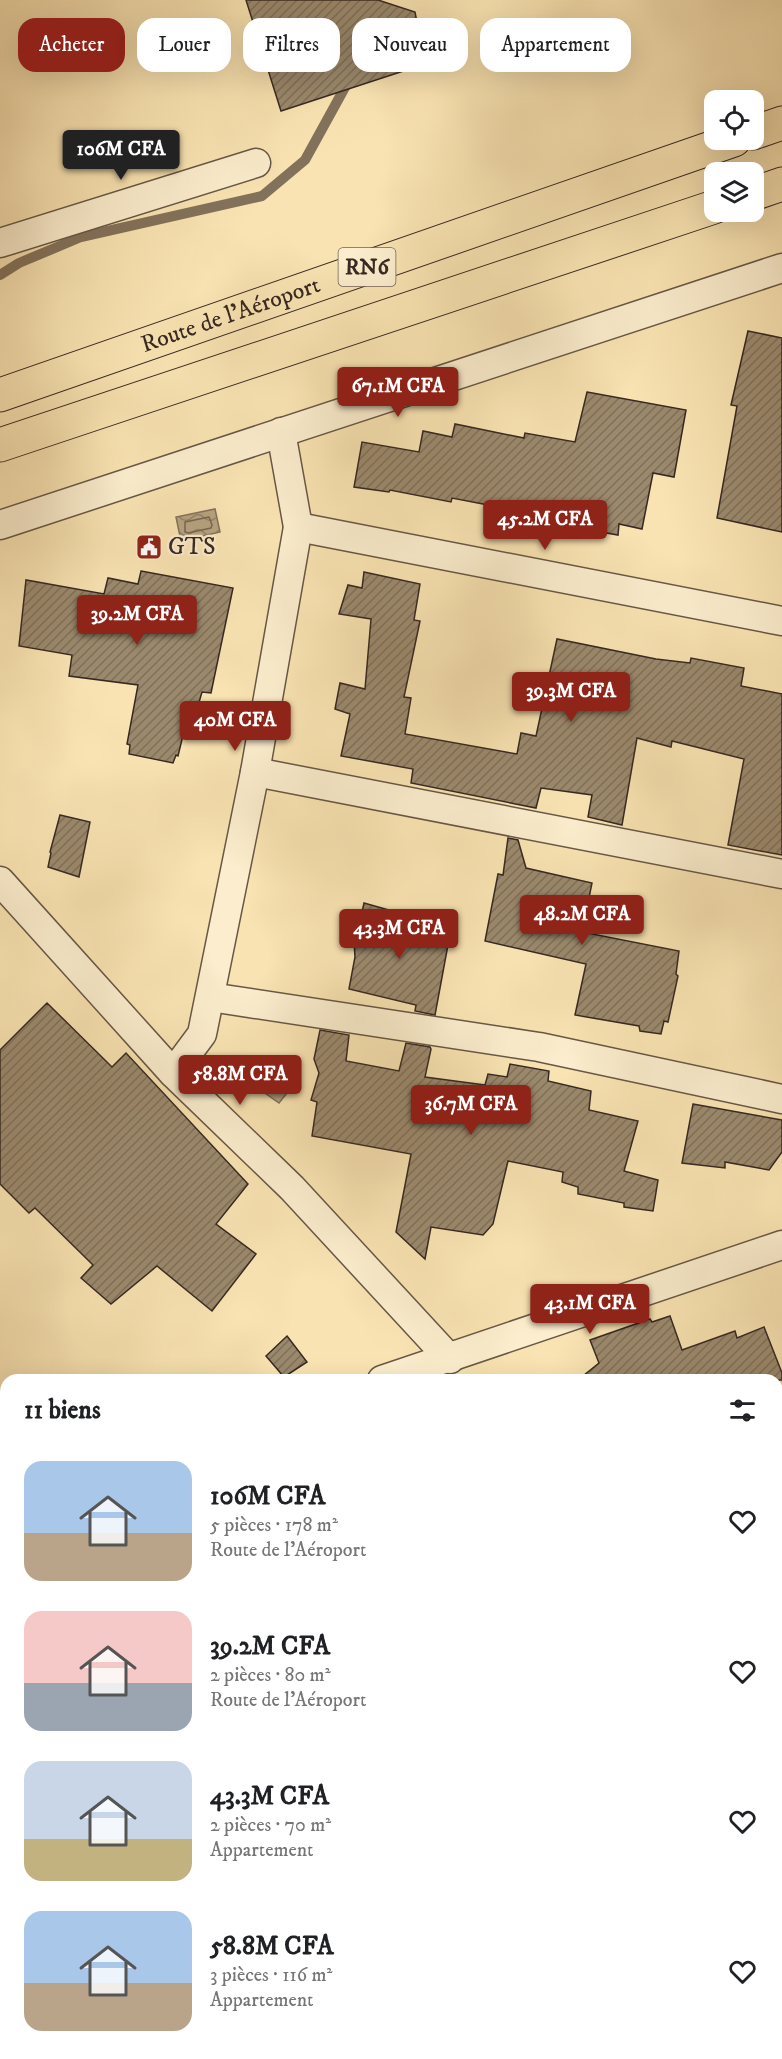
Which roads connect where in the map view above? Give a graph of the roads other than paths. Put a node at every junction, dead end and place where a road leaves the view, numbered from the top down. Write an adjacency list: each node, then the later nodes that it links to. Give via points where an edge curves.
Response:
1 (782, 123): 2 (highway)
2 (764, 129)
3 (705, 150): 10 (highway, Route de l'Aéroport / RN6)
4 (256, 164): 8 (street)
5 (782, 184): 6 (highway)
6 (764, 190)
7 (704, 210): 12 (highway, Route de l'Aéroport / RN6)
8 (0, 243)
9 (782, 268): 11 (street)
10 (0, 395)
11 (281, 432): 13 (street); 14 (street)
12 (0, 445)
13 (0, 525)
14 (298, 527): 15 (street); 16 (street)
15 (782, 621)
16 (255, 772): 17 (street); 19 (street)
17 (782, 874)
18 (0, 881): 20 (street)
19 (210, 997): 20 (street, via 202,1034); 21 (street, via 539,1047)
20 (173, 1073): 23 (street, via 292,1188)
21 (782, 1099)
22 (782, 1245): 23 (street)
23 (450, 1359): 24 (street)
24 (401, 1374)

